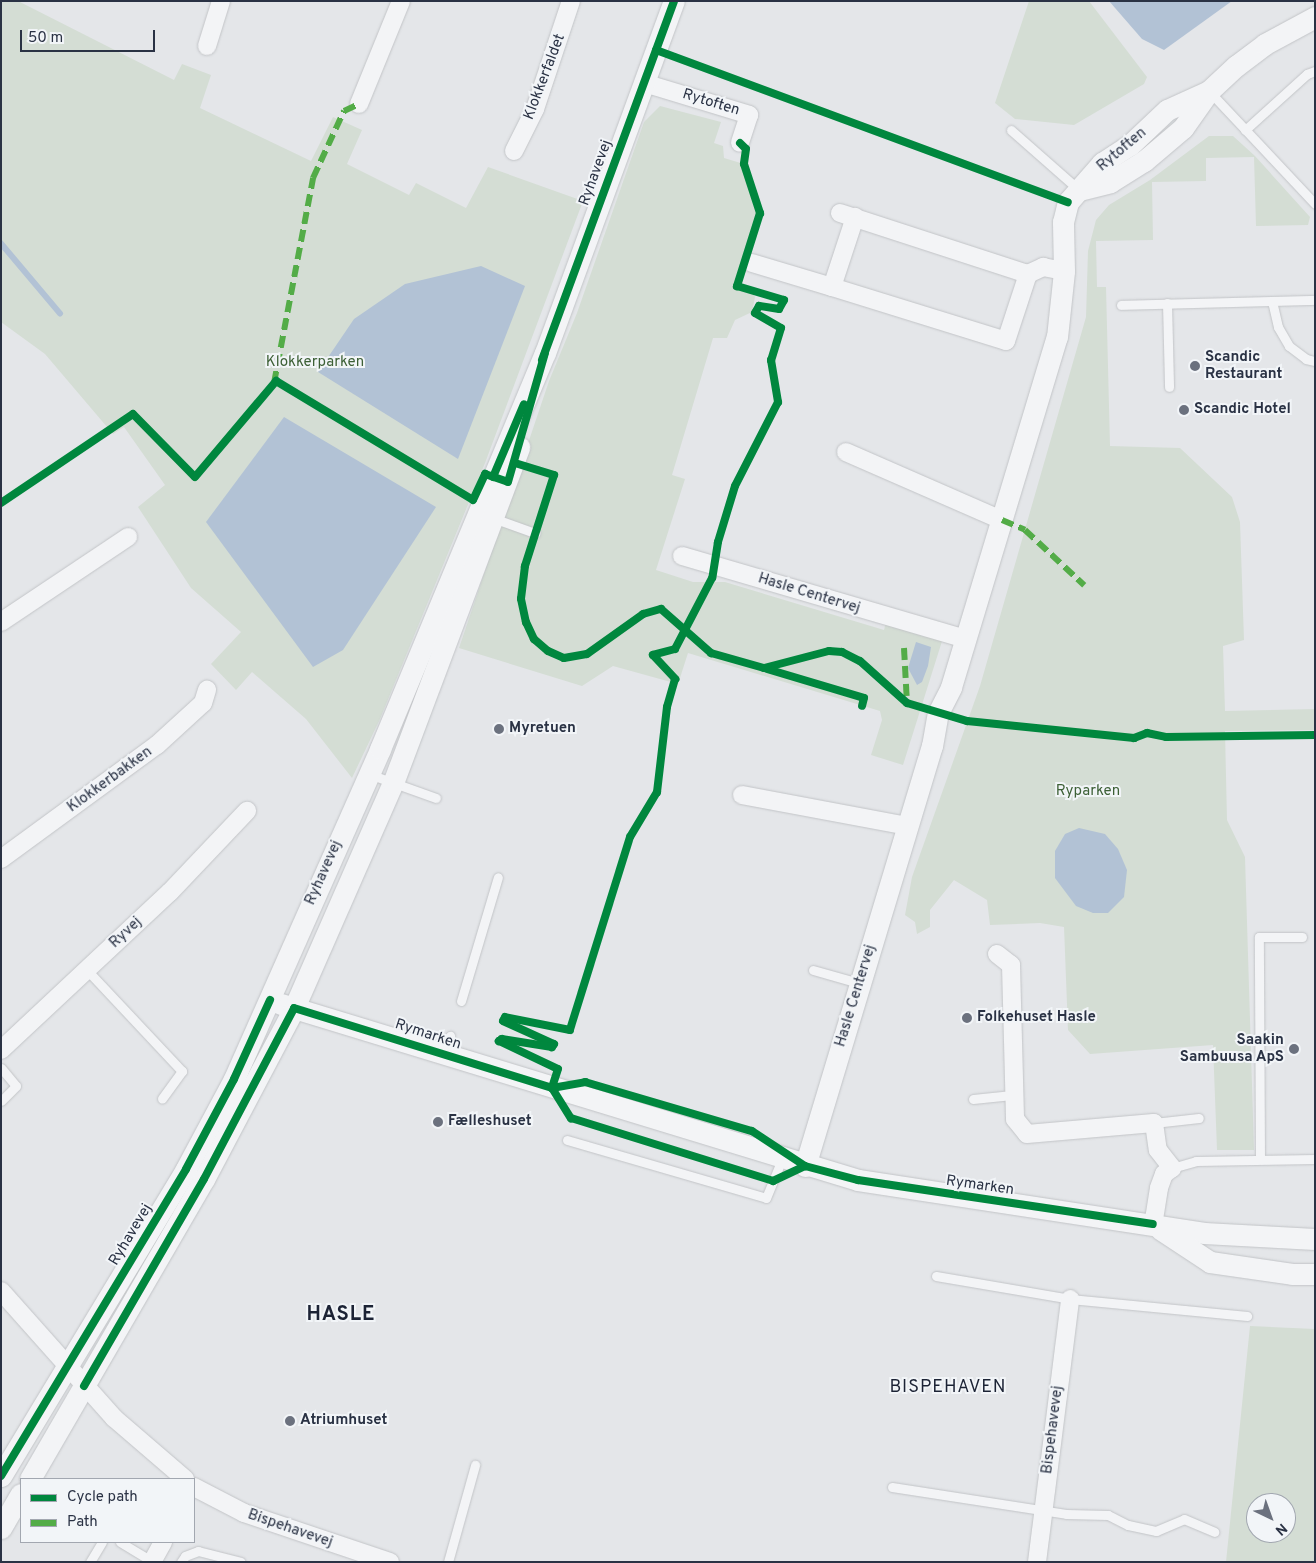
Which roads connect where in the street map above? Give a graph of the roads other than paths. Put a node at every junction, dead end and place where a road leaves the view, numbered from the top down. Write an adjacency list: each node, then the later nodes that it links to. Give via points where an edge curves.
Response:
1 (221, 1): 6 (street)
2 (401, 1): 10 (street)
3 (571, 1): 14 (street, Klokkerfaldet, via 535,109)
4 (674, 1): 8 (street, Ryhavevej)
5 (1315, 17): 9 (street, Rytoften, via 1265,44)
6 (207, 46)
7 (1311, 73): 12 (lane)
8 (644, 83): 13 (street, Rytoften, via 749,114); 25 (street, Ryhavevej)
9 (1209, 91): 12 (lane); 15 (street, Rytoften, via 1183,128 1144,161 1110,182)
10 (359, 104)
11 (1011, 130): 15 (lane)
12 (1245, 130): 16 (lane)
13 (740, 143)
14 (514, 151)
15 (1079, 190): 18 (street, Hasle Centervej, via 1068,202 1063,222)
16 (1315, 204)
17 (752, 263): 20 (street)
18 (1064, 270): 19 (street, via 1043,267); 30 (street, Hasle Centervej, via 1057,338)
19 (1028, 274): 20 (street, via 1006,341); 20 (street, via 847,215)
20 (832, 287)
21 (1315, 300): 22 (lane)
22 (1272, 301): 23 (lane); 26 (lane, via 1278,327 1288,346)
23 (1167, 304): 24 (lane); 27 (lane)
24 (1122, 305)
25 (545, 354): 29 (street, Ryhavevej, via 515,463); 37 (street, Ryhavevej)
26 (1315, 362)
27 (1169, 387)
28 (846, 452): 30 (street)
29 (494, 518): 31 (lane); 38 (street, Ryhavevej)
30 (1002, 520): 35 (street, Hasle Centervej)
31 (535, 532)
32 (128, 537): 34 (street)
33 (682, 556): 35 (street, Hasle Centervej)
34 (1, 622)
35 (966, 639): 42 (street, Hasle Centervej, via 951,687 938,713 932,746)
36 (207, 690): 43 (street, Klokkerbakken, via 203,704 157,745)
37 (369, 774): 38 (lane); 50 (street, Ryhavevej)
38 (393, 783): 40 (lane); 52 (street, Ryhavevej)
39 (742, 795): 42 (street)
40 (436, 798)
41 (247, 811): 47 (street, Ryvej, via 170,892)
42 (908, 826): 49 (street, Hasle Centervej)
43 (1, 859)
44 (498, 877): 51 (lane)
45 (1302, 937): 63 (lane, via 1259,937)
46 (996, 954): 55 (street, via 1011,965)
47 (87, 970): 53 (street, Ryvej); 56 (lane, via 182,1071)
48 (813, 970): 49 (lane)
49 (859, 983): 65 (street, Hasle Centervej)
50 (270, 1000): 52 (street, Rymarken); 74 (street, Ryhavevej, via 234,1079 186,1169)
51 (461, 1001)
52 (294, 1008): 62 (street, Rymarken, via 448,1046); 75 (street, Ryhavevej, via 204,1179)
53 (1, 1050)
54 (1, 1068): 58 (lane, via 16,1086)
55 (1012, 1095): 57 (lane); 60 (street, via 1015,1119 1027,1134)
56 (162, 1099)
57 (973, 1099)
58 (1, 1101)
59 (1199, 1118): 60 (lane)
60 (1154, 1123): 66 (street, via 1158,1150)
61 (567, 1140): 62 (lane, via 766,1198)
62 (782, 1158): 65 (street, Rymarken)
63 (1260, 1159): 64 (lane); 66 (lane, via 1196,1161)
64 (1315, 1159)
65 (805, 1166): 67 (street, Rymarken, via 912,1190)
66 (1172, 1168): 67 (street, via 1164,1174 1159,1188)
67 (1153, 1224): 68 (street, Rymarken, via 1204,1233); 69 (street, Rymarken, via 1210,1262 1292,1274)
68 (1315, 1239)
69 (1315, 1274)
70 (936, 1276): 72 (lane)
71 (1, 1291): 74 (street)
72 (1070, 1299): 73 (lane); 83 (street, Bispehavevej)
73 (1247, 1316)
74 (67, 1366): 75 (street); 77 (street, Ryhavevej)
75 (84, 1386): 78 (street, Ryhavevej); 79 (street, via 114,1418)
76 (475, 1465): 94 (lane)
77 (1, 1476)
78 (31, 1478)
79 (184, 1478)
80 (892, 1487): 83 (lane)
81 (195, 1488): 93 (street, Bispehavevej, via 244,1513)
82 (20, 1496): 84 (street)
83 (1043, 1510): 85 (lane, via 1108,1515 1128,1525 1156,1530 1184,1519); 95 (street, Bispehavevej)
84 (3, 1521)
85 (1214, 1532)
86 (101, 1543): 89 (lane)
87 (122, 1543): 90 (lane)
88 (162, 1543): 90 (street)
89 (90, 1562)
90 (152, 1562)
91 (181, 1562): 92 (lane, via 185,1556 198,1551)
92 (241, 1562)
93 (390, 1562)
94 (448, 1562)
95 (1037, 1562)

